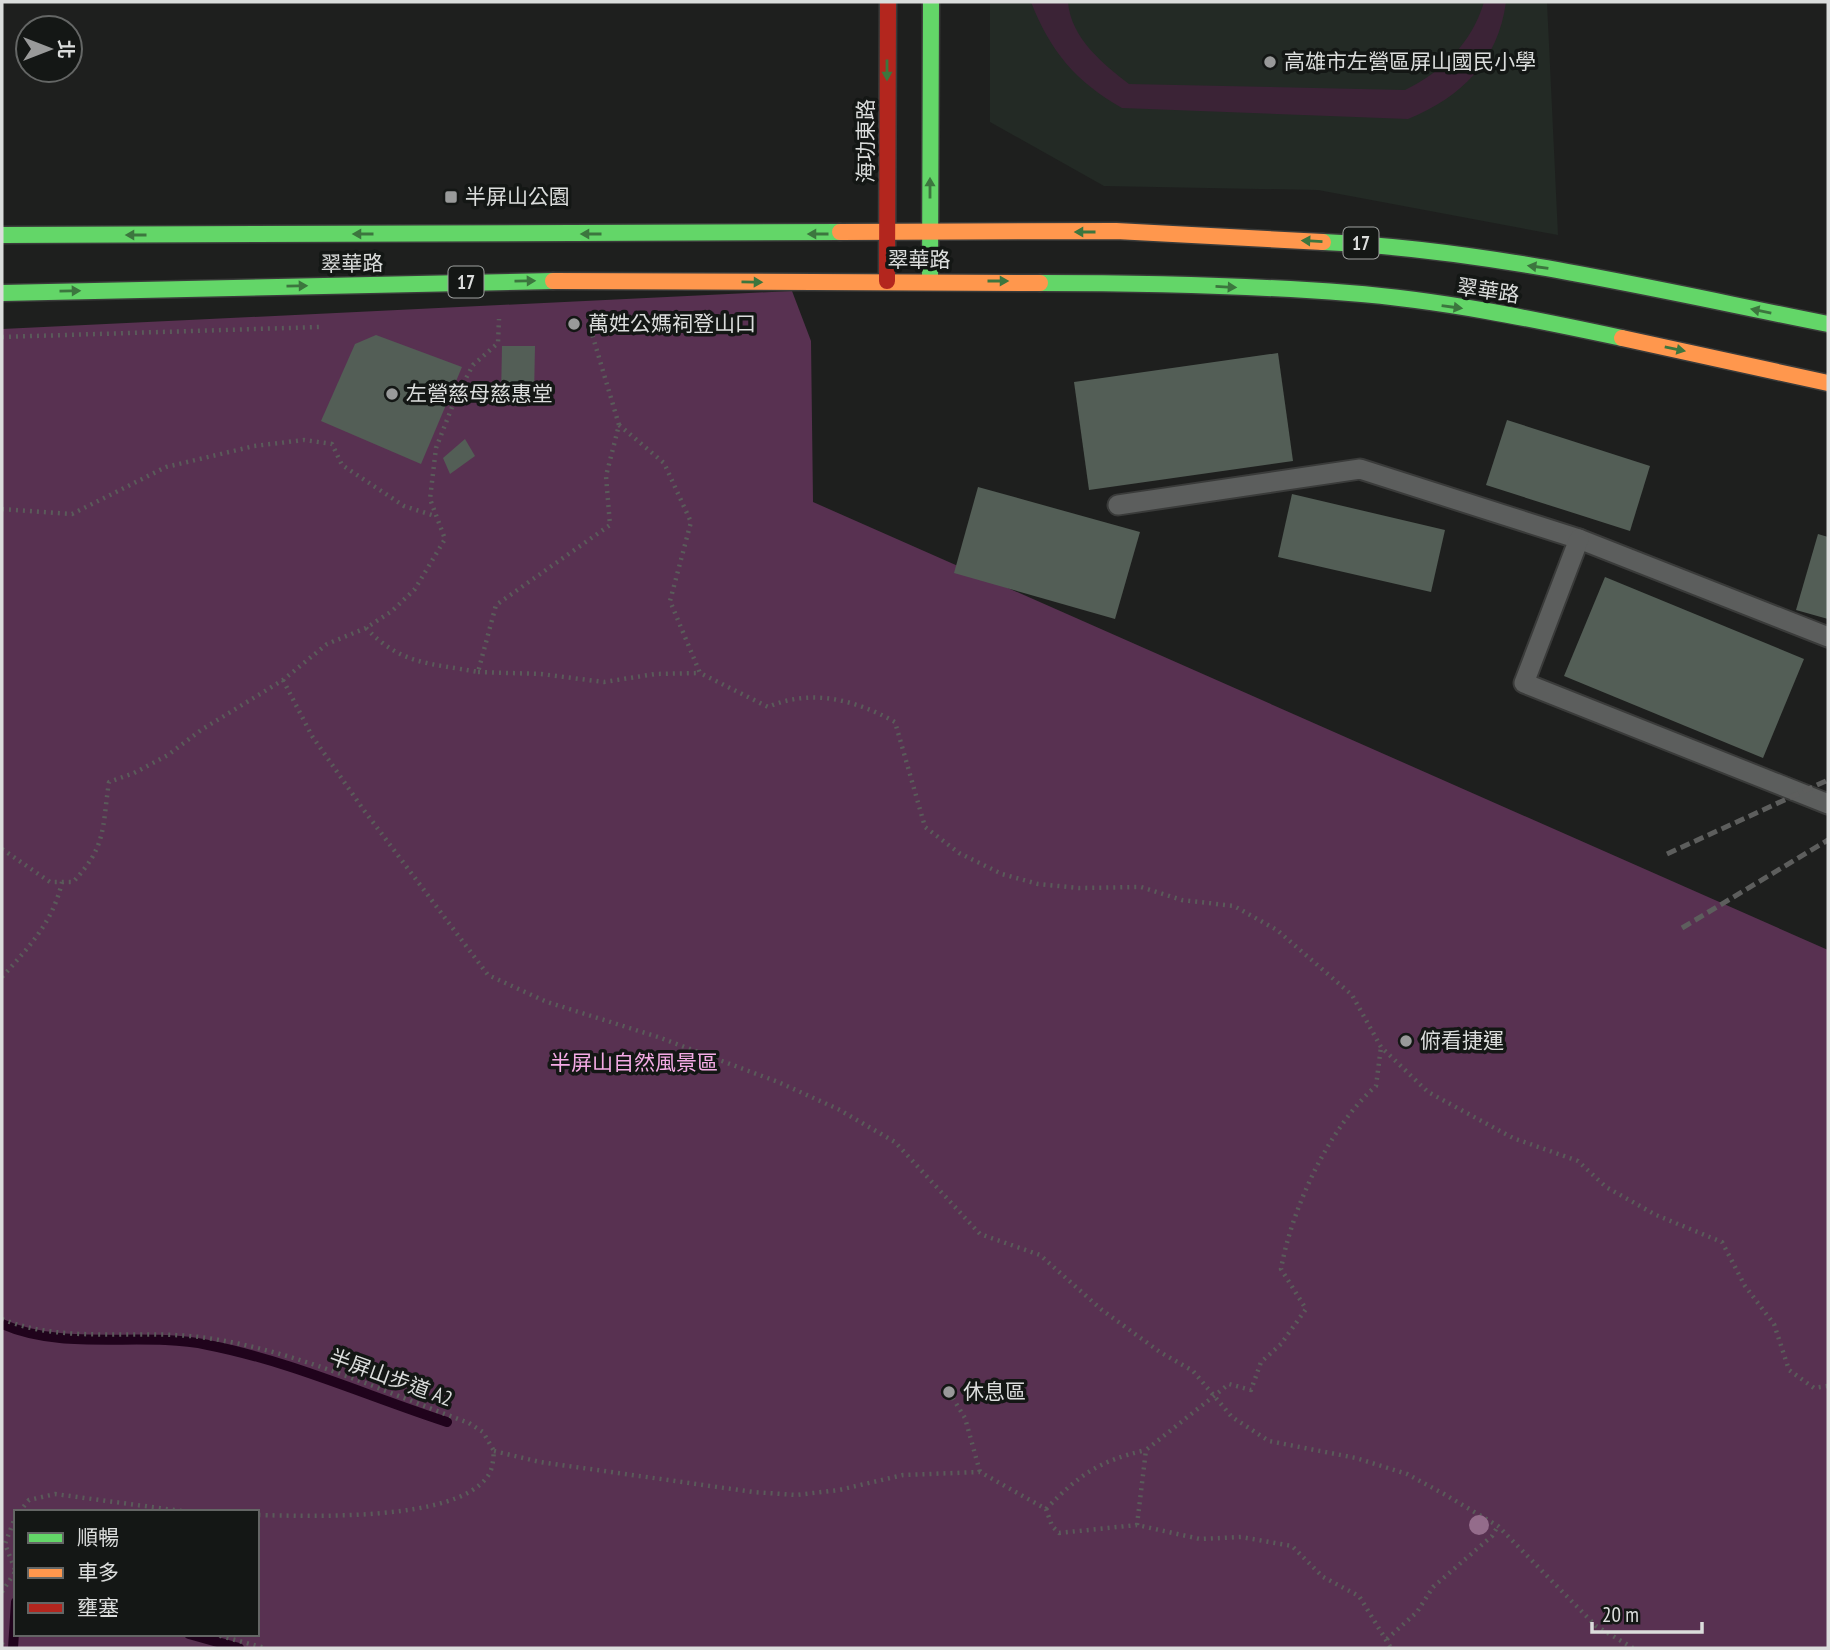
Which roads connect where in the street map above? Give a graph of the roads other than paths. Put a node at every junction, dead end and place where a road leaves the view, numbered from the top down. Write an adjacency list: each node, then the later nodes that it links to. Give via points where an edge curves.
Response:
1 (888, 2): 3 (main road, 海功東路, one-way to 3)
2 (931, 2): 4 (main road, one-way to 2)
3 (887, 233): 4 (main road, 翠華路 / 17); 5 (main road, 翠華路 / 17, one-way to 5); 6 (main road, 海功東路)
4 (930, 233): 7 (main road); 9 (main road, 翠華路 / 17, one-way to 4, via 1547,268 1370,244 1116,231)
5 (2, 235)
6 (887, 281): 7 (main road, 翠華路 / 17); 8 (main road, 翠華路 / 17, one-way to 6, via 500,281)
7 (930, 281): 10 (main road, 翠華路 / 17, one-way to 10, via 1133,283 1351,293 1525,317)
8 (2, 293)
9 (1828, 324)
10 (1828, 383)
11 (1118, 505): 12 (lane, via 1360,468)
12 (1579, 539): 13 (lane); 14 (lane, via 1524,683)
13 (1828, 636)
14 (1828, 804)

